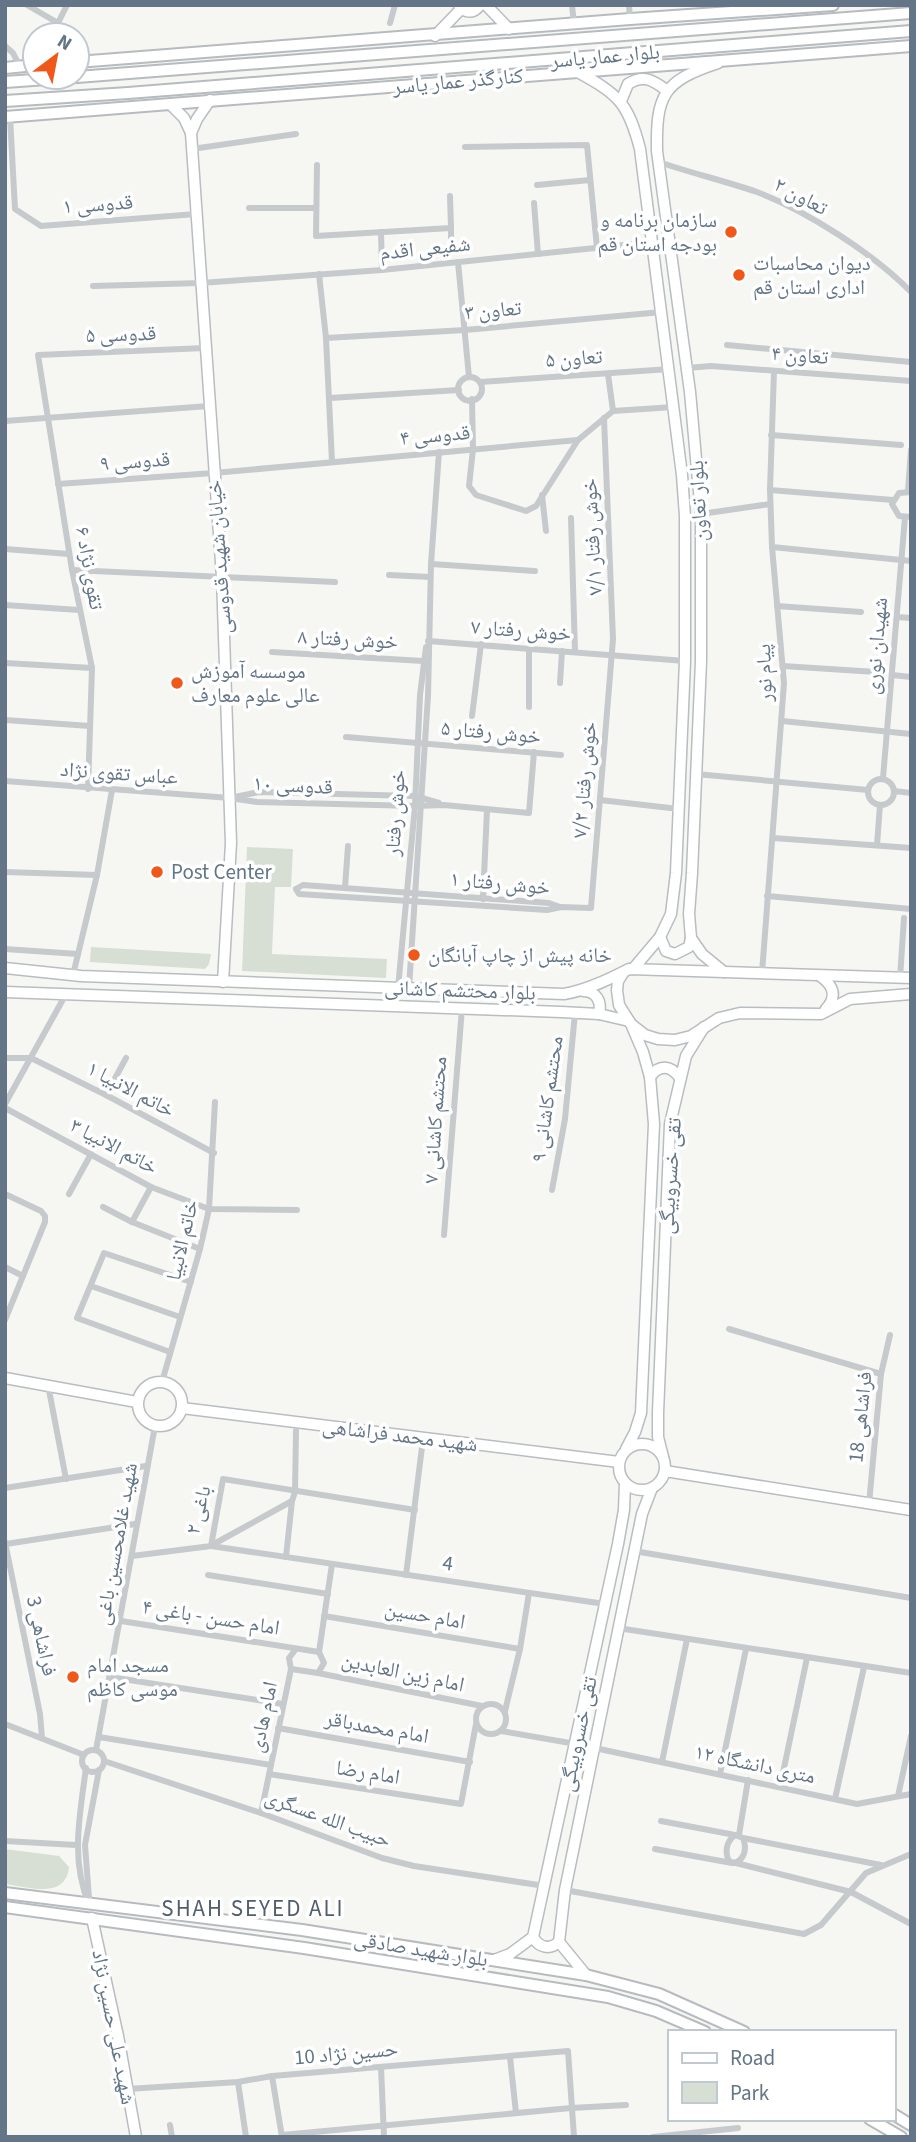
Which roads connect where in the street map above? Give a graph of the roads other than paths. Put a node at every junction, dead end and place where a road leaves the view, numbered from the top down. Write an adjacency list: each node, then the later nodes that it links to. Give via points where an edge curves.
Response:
1 (27, 5): 11 (street)
2 (67, 5): 16 (street)
3 (395, 5): 17 (street)
4 (480, 5): 9 (main road, via 467,12)
5 (486, 5): 19 (main road)
6 (572, 5): 18 (street)
7 (629, 5): 14 (street)
8 (833, 5): 10 (main road)
9 (460, 7): 21 (main road)
10 (792, 7): 12 (main road)
11 (42, 9): 15 (street)
12 (721, 9): 14 (main road)
13 (911, 13): 29 (main road, بلوار عمار یاسر)
14 (630, 19): 18 (main road)
15 (56, 21)
16 (59, 21)
17 (390, 23)
18 (574, 24): 19 (main road)
19 (509, 29): 21 (main road)
20 (911, 32): 34 (main road, بلوار عمار یاسر)
21 (435, 36): 24 (main road)
22 (5, 46): 27 (street)
23 (911, 46): 25 (main road, کنارگذر عمار یاسر)
24 (153, 57): 26 (main road); 29 (main road)
25 (729, 60): 30 (main road, کنارگذر عمار یاسر); 32 (main road)
26 (91, 61)
27 (20, 67): 28 (main road)
28 (5, 68)
29 (154, 71): 31 (main road, بلوار عمار یاسر)
30 (576, 71): 33 (main road, کنارگذر عمار یاسر); 35 (main road, بلوار تعاون)
31 (91, 76)
32 (666, 90): 35 (main road, via 651,79 639,79 628,84); 43 (main road, بلوار تعاون, via 658,109)
33 (211, 100): 36 (main road, کنارگذر عمار یاسر); 39 (main road)
34 (6, 101): 37 (main road)
35 (621, 101): 55 (main road, بلوار تعاون, via 634,123 640,149)
36 (170, 104): 37 (main road, کنارگذر عمار یاسر); 39 (main road)
37 (68, 112): 38 (main road, کنارگذر عمار یاسر)
38 (8, 117): 51 (street, قدوسی ۱, via 15,209 41,226)
39 (191, 133): 42 (main road, خیابان شهید قدوسی)
40 (296, 134): 42 (street)
41 (465, 147): 45 (street, via 587,145)
42 (192, 149): 51 (main road, خیابان شهید قدوسی)
43 (659, 162): 63 (street, تعاون ۲, via 758,193 796,211 893,273); 71 (main road, بلوار تعاون)
44 (317, 165): 50 (street)
45 (590, 180): 46 (street); 56 (street)
46 (537, 186)
47 (450, 196): 52 (street)
48 (534, 203): 57 (street)
49 (249, 208): 50 (street)
50 (316, 208): 53 (street, via 316,236)
51 (196, 214): 61 (main road, خیابان شهید قدوسی)
52 (451, 228): 53 (street); 54 (street)
53 (381, 232): 59 (street)
54 (451, 241)
55 (653, 242): 56 (street, شفیعی اقدم); 64 (main road, بلوار تعاون)
56 (597, 248): 57 (street, شفیعی اقدم)
57 (538, 254): 58 (street, شفیعی اقدم)
58 (458, 262): 59 (street, شفیعی اقدم); 65 (street)
59 (382, 270): 60 (street, شفیعی اقدم)
60 (319, 274): 61 (street, شفیعی اقدم); 66 (street)
61 (201, 283): 62 (street, شفیعی اقدم); 68 (main road, خیابان شهید قدوسی)
62 (93, 286)
63 (911, 292)
64 (662, 312): 65 (street, تعاون ۳); 72 (main road, بلوار تعاون)
65 (465, 330): 66 (street, تعاون ۳); 75 (street)
66 (326, 338): 79 (street)
67 (727, 345): 70 (street)
68 (205, 348): 69 (street, قدوسی ۵); 81 (main road, خیابان شهید قدوسی)
69 (38, 355): 84 (street, تقوی نژاد ۶)
70 (911, 362)
71 (687, 368): 72 (main road); 73 (street, تعاون ۴); 101 (main road, بلوار تعاون)
72 (670, 369): 74 (street, تعاون ۵); 82 (main road, بلوار تعاون)
73 (774, 371): 76 (street, تعاون ۴); 87 (street, پیام نور)
74 (608, 374): 77 (street, تعاون ۵); 83 (street)
75 (469, 377): 77 (street); 78 (street, via 462,380)
76 (911, 381)
77 (480, 382): 80 (street, via 481,393)
78 (459, 390): 79 (street); 80 (street, via 461,397)
79 (330, 398): 93 (street)
80 (472, 400): 90 (street)
81 (209, 407): 84 (street); 94 (main road, خیابان شهید قدوسی)
82 (674, 407): 83 (street); 131 (main road, بلوار تعاون, via 685,516)
83 (613, 411): 85 (street)
84 (48, 417): 86 (street); 95 (street, تقوی نژاد ۶)
85 (604, 418): 88 (street); 129 (street, خوش رفتار ۷/۱)
86 (5, 421)
87 (771, 435): 89 (street); 96 (street, پیام نور)
88 (578, 440): 90 (street, قدوسی ۴); 98 (street)
89 (901, 445)
90 (473, 449): 92 (street, قدوسی ۴); 98 (street, via 469,486 476,495 526,511 536,506)
91 (911, 450): 97 (street)
92 (439, 452): 93 (street, قدوسی ۴); 110 (street, خوش رفتار)
93 (332, 462): 94 (street, قدوسی ۴)
94 (214, 473): 95 (street, قدوسی ۹); 114 (main road, خیابان شهید قدوسی)
95 (58, 484): 107 (street, تقوی نژاد ۶)
96 (770, 490): 99 (street); 100 (street, پیام نور)
97 (909, 491): 99 (street)
98 (542, 495): 104 (street)
99 (893, 500): 102 (street, via 895,512)
100 (770, 504): 101 (street); 105 (street, پیام نور)
101 (701, 514): 150 (main road, بلوار تعاون)
102 (908, 517): 108 (street, شهیدان نوری)
103 (571, 518): 128 (street)
104 (546, 531)
105 (772, 547): 108 (street); 118 (street, پیام نور)
106 (5, 549): 107 (street)
107 (69, 554): 111 (street, تقوی نژاد ۶)
108 (902, 561): 109 (street); 121 (street, شهیدان نوری)
109 (911, 561)
110 (431, 564): 112 (street); 115 (street, خوش رفتار)
111 (72, 570): 114 (street); 119 (street, تقوی نژاد ۶)
112 (535, 571)
113 (389, 575): 115 (street)
114 (222, 577): 116 (street); 160 (main road, خیابان شهید قدوسی)
115 (430, 577): 123 (street, خوش رفتار)
116 (335, 582)
117 (5, 605): 119 (street)
118 (777, 606): 120 (street); 133 (street, پیام نور)
119 (79, 610): 134 (street, تقوی نژاد ۶)
120 (861, 612)
121 (897, 617): 122 (street); 136 (street, شهیدان نوری)
122 (911, 618)
123 (428, 641): 124 (street, خوش رفتار ۷); 130 (street, خوش رفتار); 147 (street, خوش رفتار)
124 (481, 644): 125 (street, خوش رفتار ۷); 140 (street)
125 (530, 648): 126 (street, خوش رفتار ۷); 139 (street)
126 (562, 651): 128 (street, خوش رفتار ۷); 138 (street)
127 (272, 652): 130 (street, خوش رفتار ۸)
128 (575, 652): 129 (street, خوش رفتار ۷)
129 (612, 655): 131 (street, خوش رفتار ۷); 161 (street, خوش رفتار ۷/۲)
130 (423, 661): 147 (street, خوش رفتار)
131 (685, 661): 165 (main road, بلوار تعاون)
132 (5, 663): 134 (street)
133 (783, 666): 135 (street); 142 (street, پیام نور)
134 (92, 668): 143 (street, تقوی نژاد ۶)
135 (876, 672)
136 (891, 675): 137 (street); 144 (street, شهیدان نوری)
137 (911, 677)
138 (560, 683)
139 (529, 707)
140 (472, 716)
141 (5, 720): 143 (street)
142 (782, 721): 144 (street); 153 (street, پیام نور)
143 (90, 726): 154 (street, تقوی نژاد ۶)
144 (887, 732): 145 (street); 151 (street, شهیدان نوری)
145 (911, 734)
146 (346, 737): 147 (street, خوش رفتار ۵)
147 (421, 743): 148 (street, خوش رفتار ۵); 159 (street, خوش رفتار)
148 (534, 752): 149 (street, خوش رفتار ۵); 166 (street, via 529,813)
149 (561, 755)
150 (696, 774): 153 (street); 181 (main road, بلوار تعاون)
151 (883, 778): 156 (street, via 874,780); 157 (street)
152 (5, 781): 154 (street, عباس تقوی نژاد)
153 (778, 782): 156 (street); 167 (street, پیام نور)
154 (88, 789): 155 (street, عباس تقوی نژاد)
155 (112, 790): 160 (street, عباس تقوی نژاد); 172 (street)
156 (868, 790): 163 (street, via 870,800)
157 (894, 792): 158 (street); 163 (street, via 890,802)
158 (911, 793)
159 (418, 796): 160 (street, قدوسی ۱۰, via 259,792); 162 (street, قدوسی ۱۰); 164 (street, خوش رفتار)
160 (230, 798): 164 (street, قدوسی ۱۰); 191 (main road, خیابان شهید قدوسی)
161 (600, 800): 165 (street); 177 (street, خوش رفتار ۷/۲)
162 (444, 805): 164 (street, قدوسی ۱۰); 166 (street)
163 (880, 805): 168 (street)
164 (418, 806): 174 (street, خوش رفتار)
165 (679, 809): 180 (main road, بلوار تعاون, via 671,914)
166 (487, 810): 176 (street)
167 (773, 838): 168 (street); 175 (street, پیام نور)
168 (877, 845): 170 (street)
169 (348, 846): 173 (street)
170 (911, 848)
171 (5, 872): 172 (street)
172 (97, 875): 183 (street)
173 (345, 887): 174 (street); 174 (street, via 303,885 296,889 299,894)
174 (410, 897): 176 (street, خوش رفتار ۱); 192 (street, خوش رفتار)
175 (767, 897): 178 (street); 187 (street, پیام نور)
176 (483, 902): 177 (street, خوش رفتار ۱, via 547,910)
177 (591, 908)
178 (907, 909)
179 (904, 918): 190 (street)
180 (660, 937): 181 (main road, via 666,951 675,954 689,947); 185 (main road, بلوار تعاون)
181 (691, 938): 186 (main road)
182 (5, 949): 183 (street)
183 (78, 954): 188 (street)
184 (5, 968): 188 (main road, بلوار محتشم کاشانی)
185 (631, 969): 186 (main road, بلوار محتشم کاشانی); 193 (main road, بلوار محتشم کاشانی); 201 (main road, تقی خسروبیگی, via 621,975 617,990 619,1005)
186 (723, 972): 187 (main road, بلوار محتشم کاشانی)
187 (762, 973): 189 (main road, بلوار محتشم کاشانی)
188 (73, 975): 191 (main road, بلوار محتشم کاشانی)
189 (820, 976): 190 (main road, بلوار محتشم کاشانی); 200 (main road, via 834,991)
190 (907, 978)
191 (223, 982): 192 (main road, بلوار محتشم کاشانی)
192 (404, 988): 193 (main road, بلوار محتشم کاشانی)
193 (579, 991): 199 (main road, via 586,990 599,999)
194 (5, 992): 195 (main road, بلوار محتشم کاشانی)
195 (66, 994): 197 (main road, بلوار محتشم کاشانی); 204 (street)
196 (910, 994): 200 (main road, بلوار محتشم کاشانی, via 850,999)
197 (462, 1008): 198 (main road, بلوار محتشم کاشانی); 221 (street, محتشم کاشانی ۷)
198 (575, 1013): 199 (main road, بلوار محتشم کاشانی); 214 (street, محتشم کاشانی ۹, via 565,1119)
199 (599, 1014): 201 (main road, بلوار محتشم کاشانی)
200 (821, 1014): 202 (main road, بلوار محتشم کاشانی, via 740,1013 719,1017)
201 (630, 1023): 202 (main road, بلوار محتشم کاشانی, via 645,1035 676,1040); 206 (main road, تقی خسروبیگی)
202 (704, 1027): 207 (main road, تقی خسروبیگی, via 686,1056)
203 (5, 1058): 204 (street)
204 (31, 1058): 208 (street, خاتم الانبیا ۱); 210 (street)
205 (126, 1058): 208 (street)
206 (650, 1077): 207 (main road, via 665,1067); 241 (main road, تقی خسروبیگی, via 654,1124 642,1413)
207 (680, 1078): 242 (main road, تقی خسروبیگی, via 670,1124 658,1413)
208 (106, 1095): 211 (street, خاتم الانبیا ۱)
209 (215, 1102): 211 (street, خاتم الانبیا)
210 (5, 1106): 212 (street, خاتم الانبیا ۳)
211 (214, 1153): 218 (street, خاتم الانبیا)
212 (91, 1154): 213 (street, خاتم الانبیا ۳); 216 (street)
213 (151, 1187): 218 (street, خاتم الانبیا ۳); 220 (street)
214 (552, 1189)
215 (5, 1194): 224 (street, via 45,1216)
216 (69, 1194)
217 (103, 1207): 220 (street)
218 (209, 1209): 219 (street); 222 (street, خاتم الانبیا)
219 (297, 1210)
220 (132, 1222): 222 (street)
221 (444, 1235)
222 (200, 1249): 225 (street, خاتم الانبیا)
223 (5, 1267): 224 (street)
224 (23, 1276): 228 (street)
225 (191, 1282): 226 (street, via 104,1253); 227 (street, خاتم الانبیا)
226 (91, 1286): 227 (street); 231 (street, via 77,1318)
227 (180, 1317): 231 (street, خاتم الانبیا)
228 (5, 1320)
229 (729, 1329): 232 (street)
230 (890, 1335): 232 (street, فراشاهی 18)
231 (170, 1352): 234 (street, خاتم الانبیا)
232 (881, 1374): 252 (street, فراشاهی 18)
233 (5, 1378): 235 (main road)
234 (162, 1382): 236 (main road, via 145,1387); 237 (main road, via 177,1390)
235 (48, 1385): 236 (main road); 246 (street)
236 (137, 1402): 238 (main road, via 142,1417)
237 (182, 1408): 238 (main road, via 173,1423); 240 (main road, شهید محمد فراشاهی)
238 (155, 1426): 244 (street, شهید غلامحسین باغی)
239 (296, 1431): 250 (street)
240 (424, 1439): 243 (main road, شهید محمد فراشاهی); 253 (street)
241 (626, 1449): 242 (main road, via 646,1444); 243 (main road)
242 (663, 1457): 245 (main road)
243 (619, 1462): 247 (main road)
244 (146, 1466): 246 (street); 255 (street, شهید غلامحسین باغی)
245 (665, 1471): 249 (main road); 252 (main road)
246 (66, 1479): 248 (street)
247 (625, 1483): 249 (main road, via 638,1490); 267 (main road, تقی خسروبیگی)
248 (5, 1488)
249 (652, 1488): 258 (main road, تقی خسروبیگی)
250 (295, 1492): 251 (street); 253 (street); 256 (street, باغی ۲, via 223,1479)
251 (292, 1501): 256 (street); 260 (street)
252 (869, 1504): 254 (main road)
253 (415, 1510): 263 (street)
254 (911, 1510)
255 (135, 1524): 257 (street); 259 (street, شهید غلامحسین باغی)
256 (211, 1546): 259 (street, باغی ۲); 260 (street, 4)
257 (6, 1547): 291 (street, فراشاهی 3)
258 (634, 1551): 266 (street); 270 (main road, تقی خسروبیگی)
259 (132, 1556): 269 (street, شهید غلامحسین باغی)
260 (286, 1557): 261 (street, 4)
261 (332, 1564): 263 (street, 4); 265 (street)
262 (208, 1575): 265 (street)
263 (406, 1575): 264 (street, 4)
264 (529, 1593): 267 (street, 4); 274 (street)
265 (328, 1594): 268 (street)
266 (911, 1598)
267 (605, 1604): 292 (main road, تقی خسروبیگی)
268 (324, 1616): 274 (street, امام حسین); 275 (street)
269 (121, 1621): 273 (street, امام حسن - باغی ۴); 281 (street, شهید غلامحسین باغی)
270 (618, 1628): 271 (street); 293 (main road, تقی خسروبیگی)
271 (687, 1639): 272 (street); 299 (street)
272 (746, 1648): 276 (street); 304 (street)
273 (296, 1649): 275 (street, امام حسن - باغی ۴); 278 (street, امام هادی, via 289,1658)
274 (520, 1649): 284 (street)
275 (319, 1652): 279 (street, via 324,1663)
276 (807, 1658): 277 (street); 306 (street)
277 (864, 1667): 280 (street); 309 (street)
278 (291, 1669): 279 (street, امام زین العابدین); 282 (street, امام هادی)
279 (318, 1673): 283 (street, امام زین العابدین)
280 (911, 1674)
281 (110, 1677): 282 (street); 290 (street, شهید غلامحسین باغی)
282 (283, 1704): 287 (street, امام هادی)
283 (482, 1706): 284 (street, via 498,1705); 286 (street, via 476,1714)
284 (505, 1712): 288 (street)
285 (5, 1724): 291 (street)
286 (477, 1724): 288 (street, via 482,1731); 298 (street)
287 (278, 1728): 298 (street, امام محمدباقر); 300 (street, امام هادی)
288 (500, 1731): 292 (street, ۱۲ متری دانشگاه)
289 (911, 1736): 295 (street)
290 (99, 1737): 294 (street, شهید غلامحسین باغی); 300 (street)
291 (41, 1738): 296 (street)
292 (576, 1744): 293 (street, ۱۲ متری دانشگاه); 319 (main road, تقی خسروبیگی)
293 (593, 1747): 299 (street, ۱۲ متری دانشگاه); 320 (main road, تقی خسروبیگی)
294 (96, 1750): 296 (street); 297 (street)
295 (909, 1751): 308 (street)
296 (84, 1755): 301 (street)
297 (104, 1760): 302 (street); 310 (street, حبیب الله عسگری)
298 (470, 1762): 303 (street, امام رضا, via 461,1804)
299 (662, 1762): 304 (street, ۱۲ متری دانشگاه)
300 (271, 1765): 303 (street, امام هادی)
301 (86, 1768): 302 (street); 314 (street)
302 (99, 1769): 323 (street, via 85,1845)
303 (269, 1774): 310 (street, امام هادی)
304 (720, 1774): 305 (street, ۱۲ متری دانشگاه)
305 (748, 1780): 306 (street, ۱۲ متری دانشگاه); 312 (street)
306 (780, 1787): 309 (street, ۱۲ متری دانشگاه)
307 (911, 1794): 308 (street, ۱۲ متری دانشگاه)
308 (898, 1796): 309 (street, ۱۲ متری دانشگاه, via 857,1804)
309 (835, 1799)
310 (261, 1813): 319 (street, حبیب الله عسگری, via 382,1858)
311 (661, 1821): 312 (street)
312 (739, 1836): 317 (street, via 745,1849); 317 (street, via 730,1840 726,1851); 318 (street)
313 (5, 1841): 314 (street)
314 (76, 1845): 323 (street)
315 (655, 1849): 317 (street)
316 (911, 1854): 318 (street)
317 (734, 1863): 321 (street)
318 (882, 1866): 321 (street, via 866,1873)
319 (545, 1886): 327 (main road, تقی خسروبیگی)
320 (565, 1890): 321 (street, via 804,1934 821,1925); 328 (main road, تقی خسروبیگی)
321 (851, 1892): 326 (street)
322 (5, 1893): 323 (main road, بلوار شهید صادقی)
323 (89, 1904): 325 (main road); 329 (main road, بلوار شهید صادقی, via 302,1930)
324 (5, 1908): 325 (main road, بلوار شهید صادقی)
325 (92, 1918): 331 (main road, بلوار شهید صادقی, via 608,1997); 337 (main road, شهید علی حسین نژاد)
326 (911, 1924)
327 (533, 1937): 328 (main road, via 545,1947); 329 (main road)
328 (559, 1942): 330 (main road)
329 (492, 1961): 330 (main road, بلوار شهید صادقی)
330 (586, 1975): 332 (main road, بلوار شهید صادقی, via 660,1994)
331 (700, 2030)
332 (740, 2030)
333 (510, 2057): 334 (street, حسین نژاد 10); 339 (street, حسین نژاد 10, via 568,2051); 340 (street)
334 (381, 2067): 335 (street, حسین نژاد 10); 343 (street)
335 (272, 2076): 336 (street, حسین نژاد 10); 348 (street)
336 (238, 2082): 337 (street, حسین نژاد 10); 351 (street)
337 (127, 2089): 349 (main road, شهید علی حسین نژاد)
338 (626, 2105): 339 (street)
339 (571, 2108): 340 (street); 353 (street)
340 (516, 2113): 343 (street)
341 (895, 2115): 345 (main road)
342 (873, 2121): 355 (main road)
343 (384, 2124): 348 (street); 352 (street)
344 (170, 2125): 350 (street)
345 (911, 2125)
346 (738, 2128): 347 (street)
347 (709, 2134): 354 (street)
348 (282, 2136)
349 (136, 2137)
350 (172, 2137)
351 (246, 2137)
352 (384, 2137)
353 (573, 2137)
354 (653, 2137)
355 (901, 2137)

